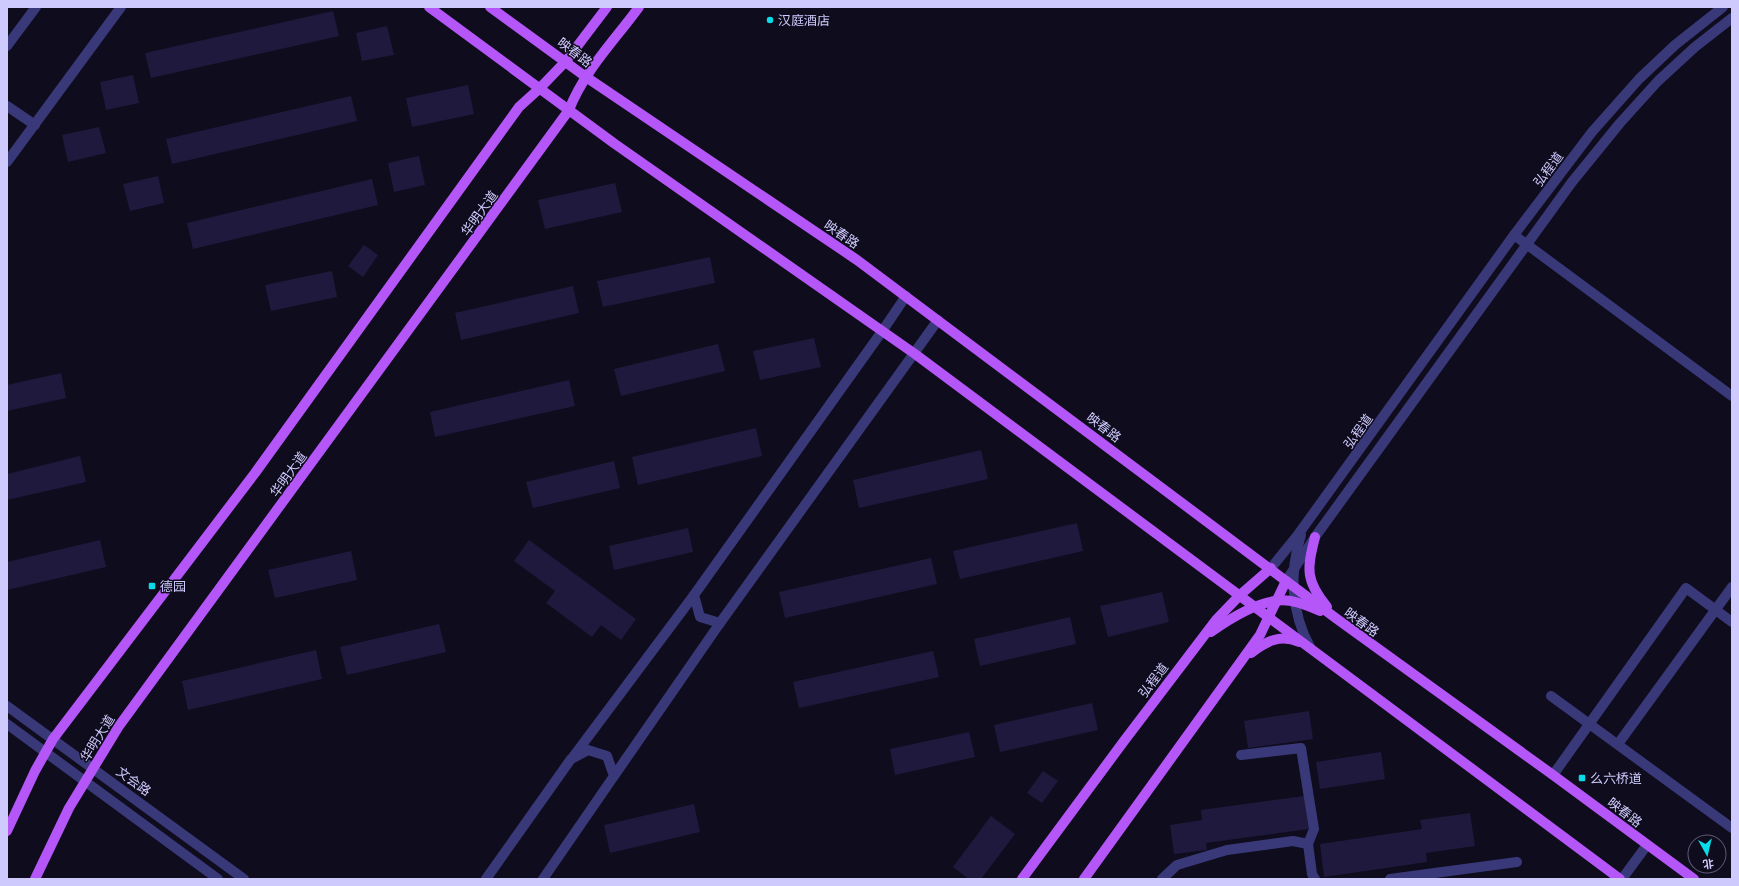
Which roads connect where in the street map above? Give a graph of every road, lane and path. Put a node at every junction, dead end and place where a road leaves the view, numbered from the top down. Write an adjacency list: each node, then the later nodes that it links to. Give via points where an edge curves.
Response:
1 (36, 7): 9 (street)
2 (121, 7): 15 (street)
3 (429, 7): 12 (main road)
4 (490, 7): 10 (main road, 映春路)
5 (607, 7): 10 (main road, 华明大道)
6 (639, 7): 11 (main road, 华明大道)
7 (1723, 7): 17 (street, 弘程道, via 1675,45 1639,79 1592,132)
8 (1732, 18): 18 (street, 弘程道, via 1664,76 1620,123)
9 (7, 46)
10 (566, 60): 11 (main road, 映春路); 12 (main road, 华明大道)
11 (586, 77): 14 (main road, 华明大道); 19 (main road, 映春路, via 857,260)
12 (540, 88): 14 (main road); 47 (main road, 华明大道, via 519,107 255,473)
13 (7, 106): 15 (street)
14 (569, 110): 21 (main road); 52 (main road, 华明大道, via 119,726)
15 (35, 125): 16 (street)
16 (7, 162)
17 (1514, 235): 18 (street); 24 (street, 弘程道)
18 (1526, 244): 23 (street); 25 (street, 弘程道)
19 (906, 296): 20 (main road, 映春路); 21 (street)
20 (938, 320): 22 (street); 26 (main road, 映春路)
21 (883, 330): 22 (main road); 30 (street)
22 (915, 354): 31 (main road); 38 (street)
23 (1732, 396)
24 (1302, 529): 26 (street, 弘程道); 27 (street)
25 (1315, 537): 27 (street, 弘程道); 37 (main road, via 1309,575 1316,594)
26 (1271, 568): 28 (main road, 映春路); 31 (main road, 弘程道)
27 (1293, 571): 28 (street)
28 (1290, 583): 32 (main road); 33 (street); 37 (main road, 映春路)
29 (1732, 587): 35 (street)
30 (694, 595): 38 (street, via 700,617); 51 (street)
31 (1240, 595): 34 (main road); 40 (main road, 弘程道, via 1224,610)
32 (1276, 600): 33 (main road); 34 (main road); 36 (main road)
33 (1295, 602): 37 (main road); 41 (street, via 1301,627)
34 (1256, 607): 36 (main road); 40 (main road, via 1220,625)
35 (1715, 609): 39 (street); 46 (street, via 1686,588); 48 (street)
36 (1270, 617): 41 (main road); 42 (main road)
37 (1337, 619): 53 (main road, 映春路)
38 (720, 622): 54 (street)
39 (1732, 622)
40 (1203, 638): 67 (main road, 弘程道)
41 (1310, 647): 42 (main road, via 1287,638 1278,639 1261,645); 72 (main road)
42 (1241, 662): 68 (main road)
43 (1552, 696): 46 (street)
44 (7, 706): 47 (street, 文会路)
45 (7, 724): 49 (street)
46 (1591, 724): 48 (street); 53 (street)
47 (53, 739): 49 (main road, 华明大道); 52 (street, 文会路)
48 (1618, 744): 56 (street)
49 (46, 752): 55 (street); 57 (main road, 华明大道)
50 (1241, 755): 58 (street, via 1301,748 1314,829)
51 (571, 759): 54 (street, via 588,750 607,756); 65 (street)
52 (93, 768): 55 (main road, 华明大道); 64 (street, 文会路)
53 (1553, 775): 59 (main road, 映春路)
54 (614, 776): 66 (street)
55 (85, 782): 62 (main road, 华明大道, via 69,808); 63 (street)
56 (1732, 828)
57 (7, 831)
58 (1308, 844): 69 (street, via 1294,841 1227,850 1177,865); 70 (street)
59 (1647, 845): 72 (street); 73 (main road, 映春路)
60 (1517, 862): 61 (street)
61 (1434, 876): 71 (street)
62 (35, 879)
63 (218, 879)
64 (244, 879)
65 (486, 879)
66 (543, 879)
67 (1022, 879)
68 (1084, 879)
69 (1162, 879)
70 (1315, 879)
71 (1390, 879)
72 (1621, 879)
73 (1694, 879)

